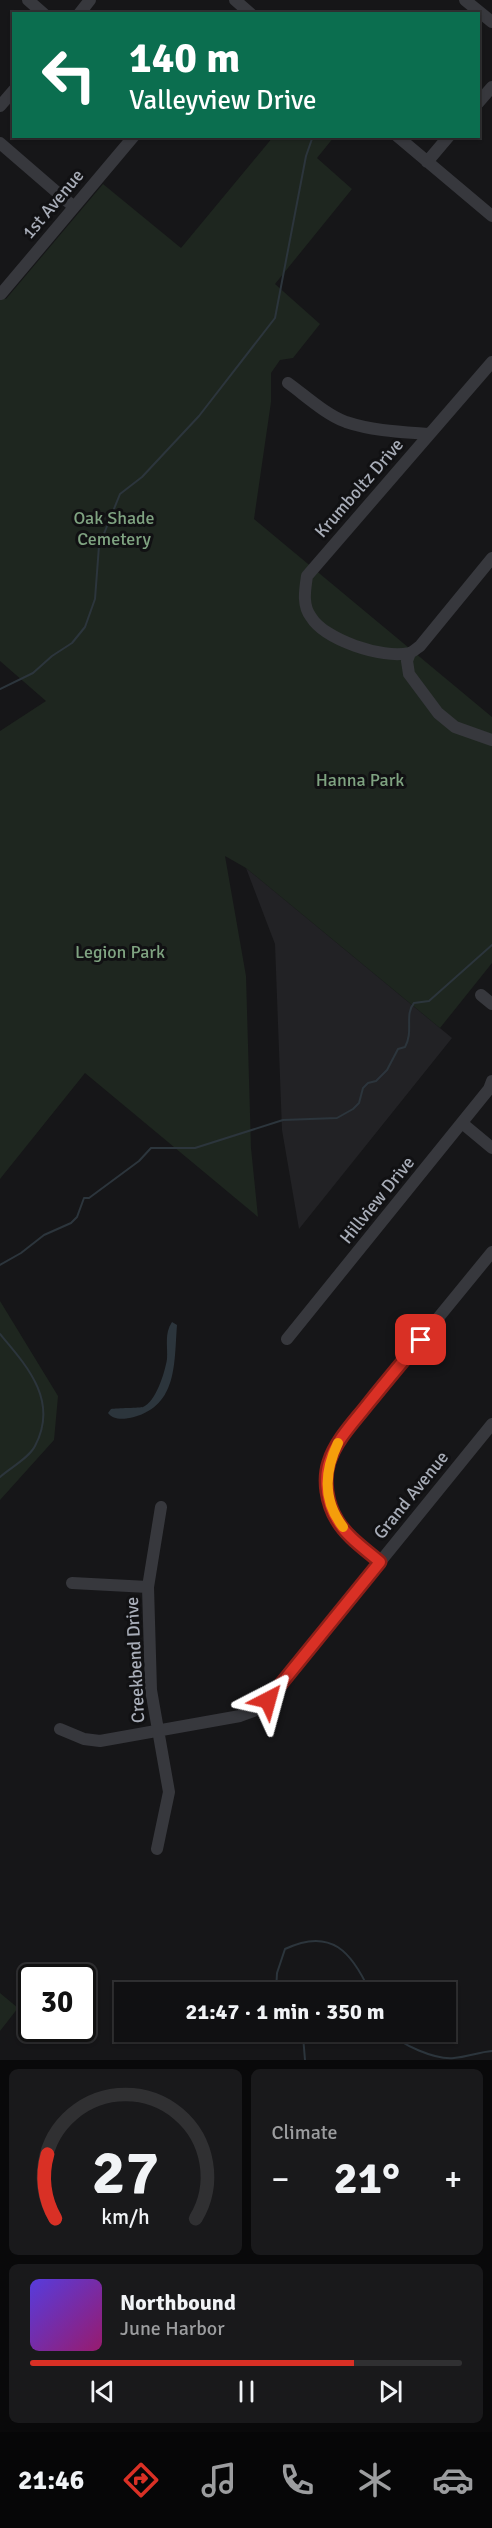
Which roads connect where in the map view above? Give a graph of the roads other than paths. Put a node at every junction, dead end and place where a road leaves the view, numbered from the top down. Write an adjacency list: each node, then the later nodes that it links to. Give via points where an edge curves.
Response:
1 (28, 0): 4 (street)
2 (90, 0): 5 (street)
3 (465, 0): 7 (street)
4 (42, 12)
5 (81, 12)
6 (480, 12): 8 (street)
7 (480, 12)
8 (492, 22)
9 (492, 87): 11 (street)
10 (12, 92): 12 (street)
11 (480, 101)
12 (0, 106)
13 (132, 138): 18 (street, 1st Avenue)
14 (399, 138): 17 (street)
15 (447, 138): 17 (street)
16 (0, 143): 18 (street)
17 (427, 162): 19 (street)
18 (74, 207): 20 (street, 1st Avenue)
19 (492, 216)
20 (1, 294)
21 (492, 362): 23 (street, Krumboltz Drive)
22 (288, 383): 23 (street, via 345,422)
23 (429, 434): 25 (street, Krumboltz Drive, via 308,576 305,600 320,629 383,652)
24 (492, 558): 25 (street)
25 (410, 653): 26 (street, via 409,674 438,713 455,728)
26 (492, 740)
27 (482, 996): 28 (street)
28 (492, 1004)
29 (492, 1081): 30 (street, Hillview Drive)
30 (462, 1123): 31 (street); 33 (street, Hillview Drive)
31 (492, 1148)
32 (492, 1252): 36 (street, via 349,1427 329,1462 326,1480 336,1519)
33 (287, 1339)
34 (492, 1424): 36 (street, Grand Avenue)
35 (161, 1507): 38 (street, Creekbend Drive)
36 (380, 1562): 40 (street, Grand Avenue, via 256,1710)
37 (72, 1583): 38 (street)
38 (148, 1587): 40 (street, Creekbend Drive, via 151,1690)
39 (60, 1729): 40 (street, Grand Avenue, via 100,1741)
40 (157, 1731): 41 (street, Creekbend Drive, via 169,1792)
41 (157, 1849)

